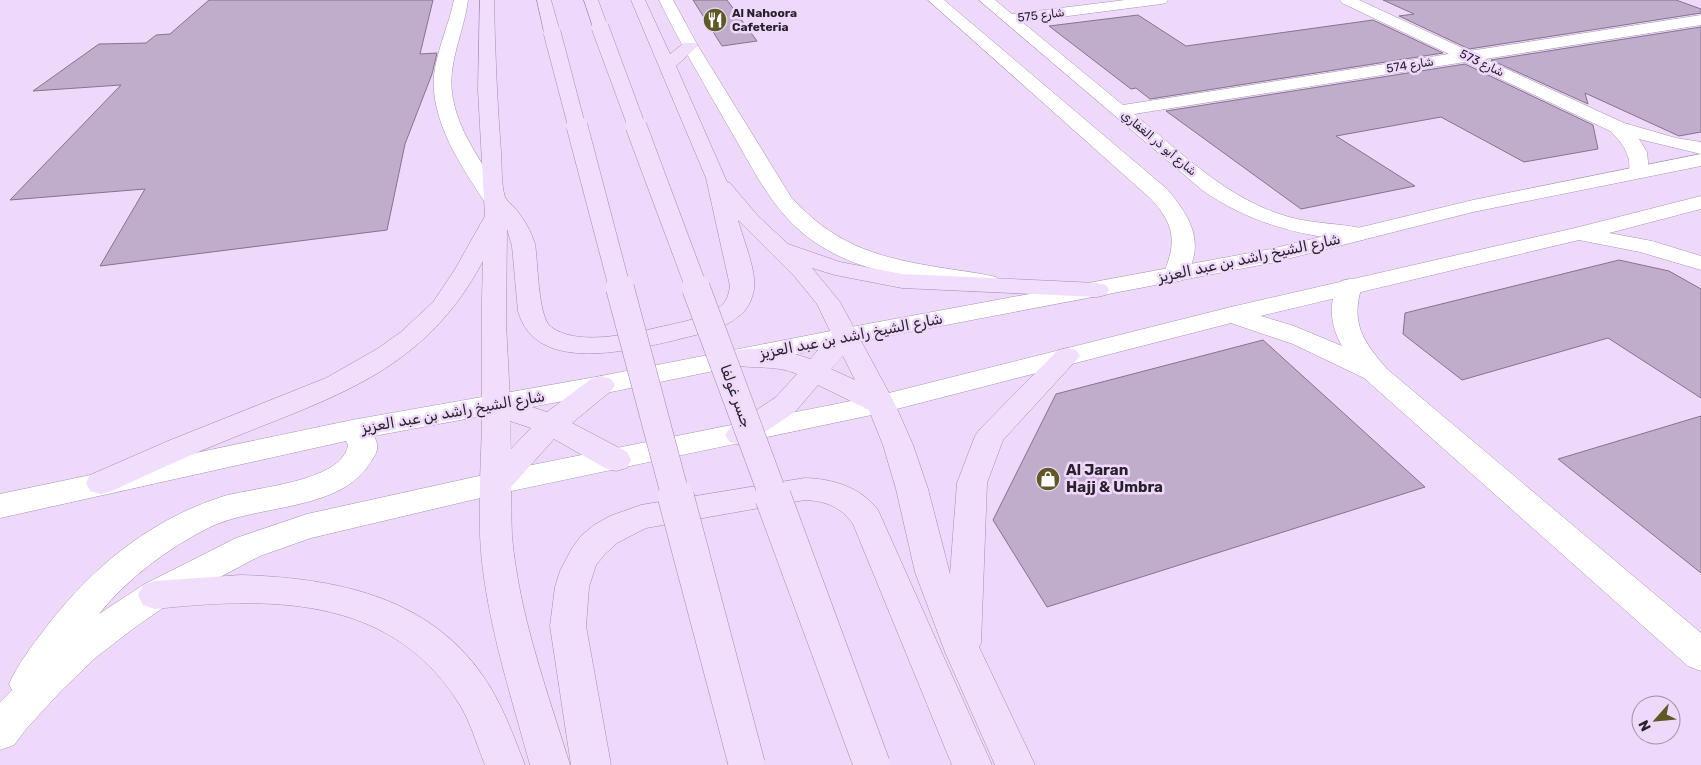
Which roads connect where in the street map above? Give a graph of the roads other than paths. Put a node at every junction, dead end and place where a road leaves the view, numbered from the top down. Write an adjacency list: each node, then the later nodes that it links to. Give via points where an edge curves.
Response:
1 (461, 0): 25 (street, via 443,75 444,92 454,128)
2 (487, 0): 25 (main road, via 487,90)
3 (544, 0): 57 (main road, bridge)
4 (591, 0): 58 (main road, جسر غولفا, bridge)
5 (638, 0): 15 (main road)
6 (666, 0): 13 (street)
7 (935, 0): 20 (street)
8 (986, 0): 11 (street, شارع أبو ذر الغفاري)
9 (1161, 0): 11 (street, شارع 575)
10 (1347, 0): 14 (street, شارع 573)
11 (1010, 19): 16 (street, شارع أبو ذر الغفاري)
12 (1701, 20): 14 (street, شارع 574)
13 (690, 46): 15 (main road); 32 (street, via 782,200 809,230 857,256 888,265)
14 (1467, 57): 16 (street, شارع 574); 17 (street, شارع 573)
15 (667, 64): 23 (main road)
16 (1120, 111): 18 (street, شارع أبو ذر الغفاري)
17 (1617, 127): 19 (street, شارع 573); 22 (street, شارع 573, via 1639,154)
18 (1162, 146): 20 (street, via 1142,153); 26 (street, شارع أبو ذر الغفاري, via 1216,191 1256,214 1323,232)
19 (1701, 148)
20 (1112, 153): 30 (street, via 1159,194 1181,225 1185,242 1183,258)
21 (1701, 160): 22 (street, شارع الشيخ راشد بن عبد العزيز)
22 (1640, 172): 26 (street, شارع الشيخ راشد بن عبد العزيز, via 1529,193)
23 (716, 178): 25 (main road, via 743,282 737,303 731,311 707,324 597,346 560,342 536,327 531,317 522,238 511,217); 28 (main road, via 750,221)
24 (1701, 202): 27 (street)
25 (495, 207): 42 (main road); 47 (main road, via 446,302 414,335 393,351 367,368 308,397 173,450)
26 (1357, 234): 30 (street, شارع الشيخ راشد بن عبد العزيز, via 1271,256)
27 (1577, 234): 29 (street, via 1644,246); 31 (street)
28 (775, 245): 32 (main road, via 812,262 883,278); 35 (main road, via 828,302)
29 (1701, 263)
30 (1175, 274): 33 (street, شارع الشيخ راشد بن عبد العزيز)
31 (1350, 286): 34 (street); 39 (street, via 1344,305 1347,326 1357,350)
32 (1013, 287): 33 (main road)
33 (1097, 290): 35 (street, شارع الشيخ راشد بن عبد العزيز)
34 (1232, 315): 36 (street); 39 (street, via 1307,339)
35 (846, 336): 37 (street, شارع الشيخ راشد بن عبد العزيز); 38 (main road); 41 (main road)
36 (1067, 356): 41 (street); 51 (main road, via 990,436 972,484)
37 (739, 358): 38 (main road, via 780,359); 40 (street, شارع الشيخ راشد بن عبد العزيز)
38 (814, 371): 41 (main road); 45 (main road, via 786,404)
39 (1377, 375): 52 (street)
40 (600, 386): 42 (street, شارع الشيخ راشد بن عبد العزيز); 43 (main road)
41 (881, 404): 45 (street); 51 (main road, via 912,489 932,572)
42 (495, 405): 43 (main road); 44 (street, شارع الشيخ راشد بن عبد العزيز); 48 (main road)
43 (551, 424): 46 (main road); 48 (main road)
44 (352, 430): 47 (street, شارع الشيخ راشد بن عبد العزيز); 53 (street, via 360,434 361,454 354,466 340,476 324,484 207,514 160,538 131,561 69,624)
45 (740, 435): 46 (street)
46 (616, 460): 48 (street)
47 (101, 483): 49 (street, شارع الشيخ راشد بن عبد العزيز)
48 (497, 483): 50 (street, via 307,526 248,547); 55 (main road, via 496,536 501,578 513,637)
49 (0, 506)
50 (155, 596): 53 (street, via 81,648); 54 (main road, via 227,588 299,591 341,598 379,612 413,630 444,655 468,686 489,723)
51 (963, 652): 60 (main road)
52 (1701, 655)
53 (4, 720)
54 (505, 765)
55 (550, 765)
56 (591, 765): 59 (main road, via 568,626 573,582 588,549 603,535 641,517 805,489 828,491 849,499 868,519)
57 (747, 765)
58 (872, 765)
59 (972, 765)
60 (1015, 765)

